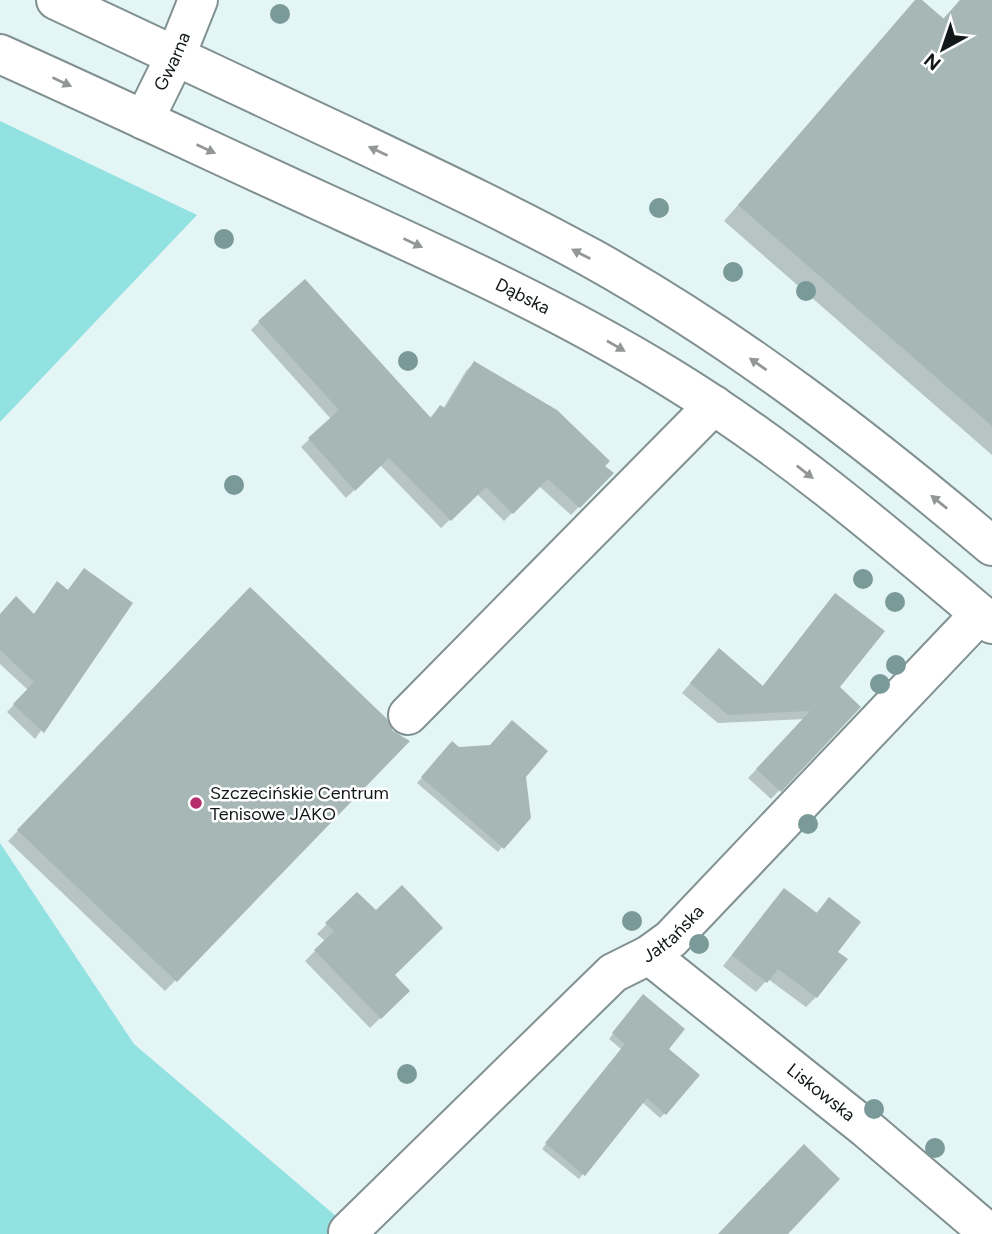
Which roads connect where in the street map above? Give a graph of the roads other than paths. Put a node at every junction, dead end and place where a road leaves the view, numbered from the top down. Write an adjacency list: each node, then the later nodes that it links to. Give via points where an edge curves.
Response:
1 (56, 0): 4 (street)
2 (198, 0): 4 (street, Gwarna)
3 (0, 54): 5 (street, Dąbska, one-way to 5)
4 (176, 55): 5 (street, Gwarna); 7 (street, one-way to 4, via 794,390 688,317 592,259)
5 (144, 120): 6 (street, Dąbska, one-way to 6, via 499,283)
6 (714, 405): 8 (street, Dąbska, one-way to 8, via 852,508); 9 (street)
7 (992, 546)
8 (986, 619): 10 (street, Jałtańska, via 671,939)
9 (408, 715)
10 (649, 955): 11 (street, Jałtańska, via 613,973); 12 (street, Liskowska)
11 (348, 1232)
12 (990, 1234)

